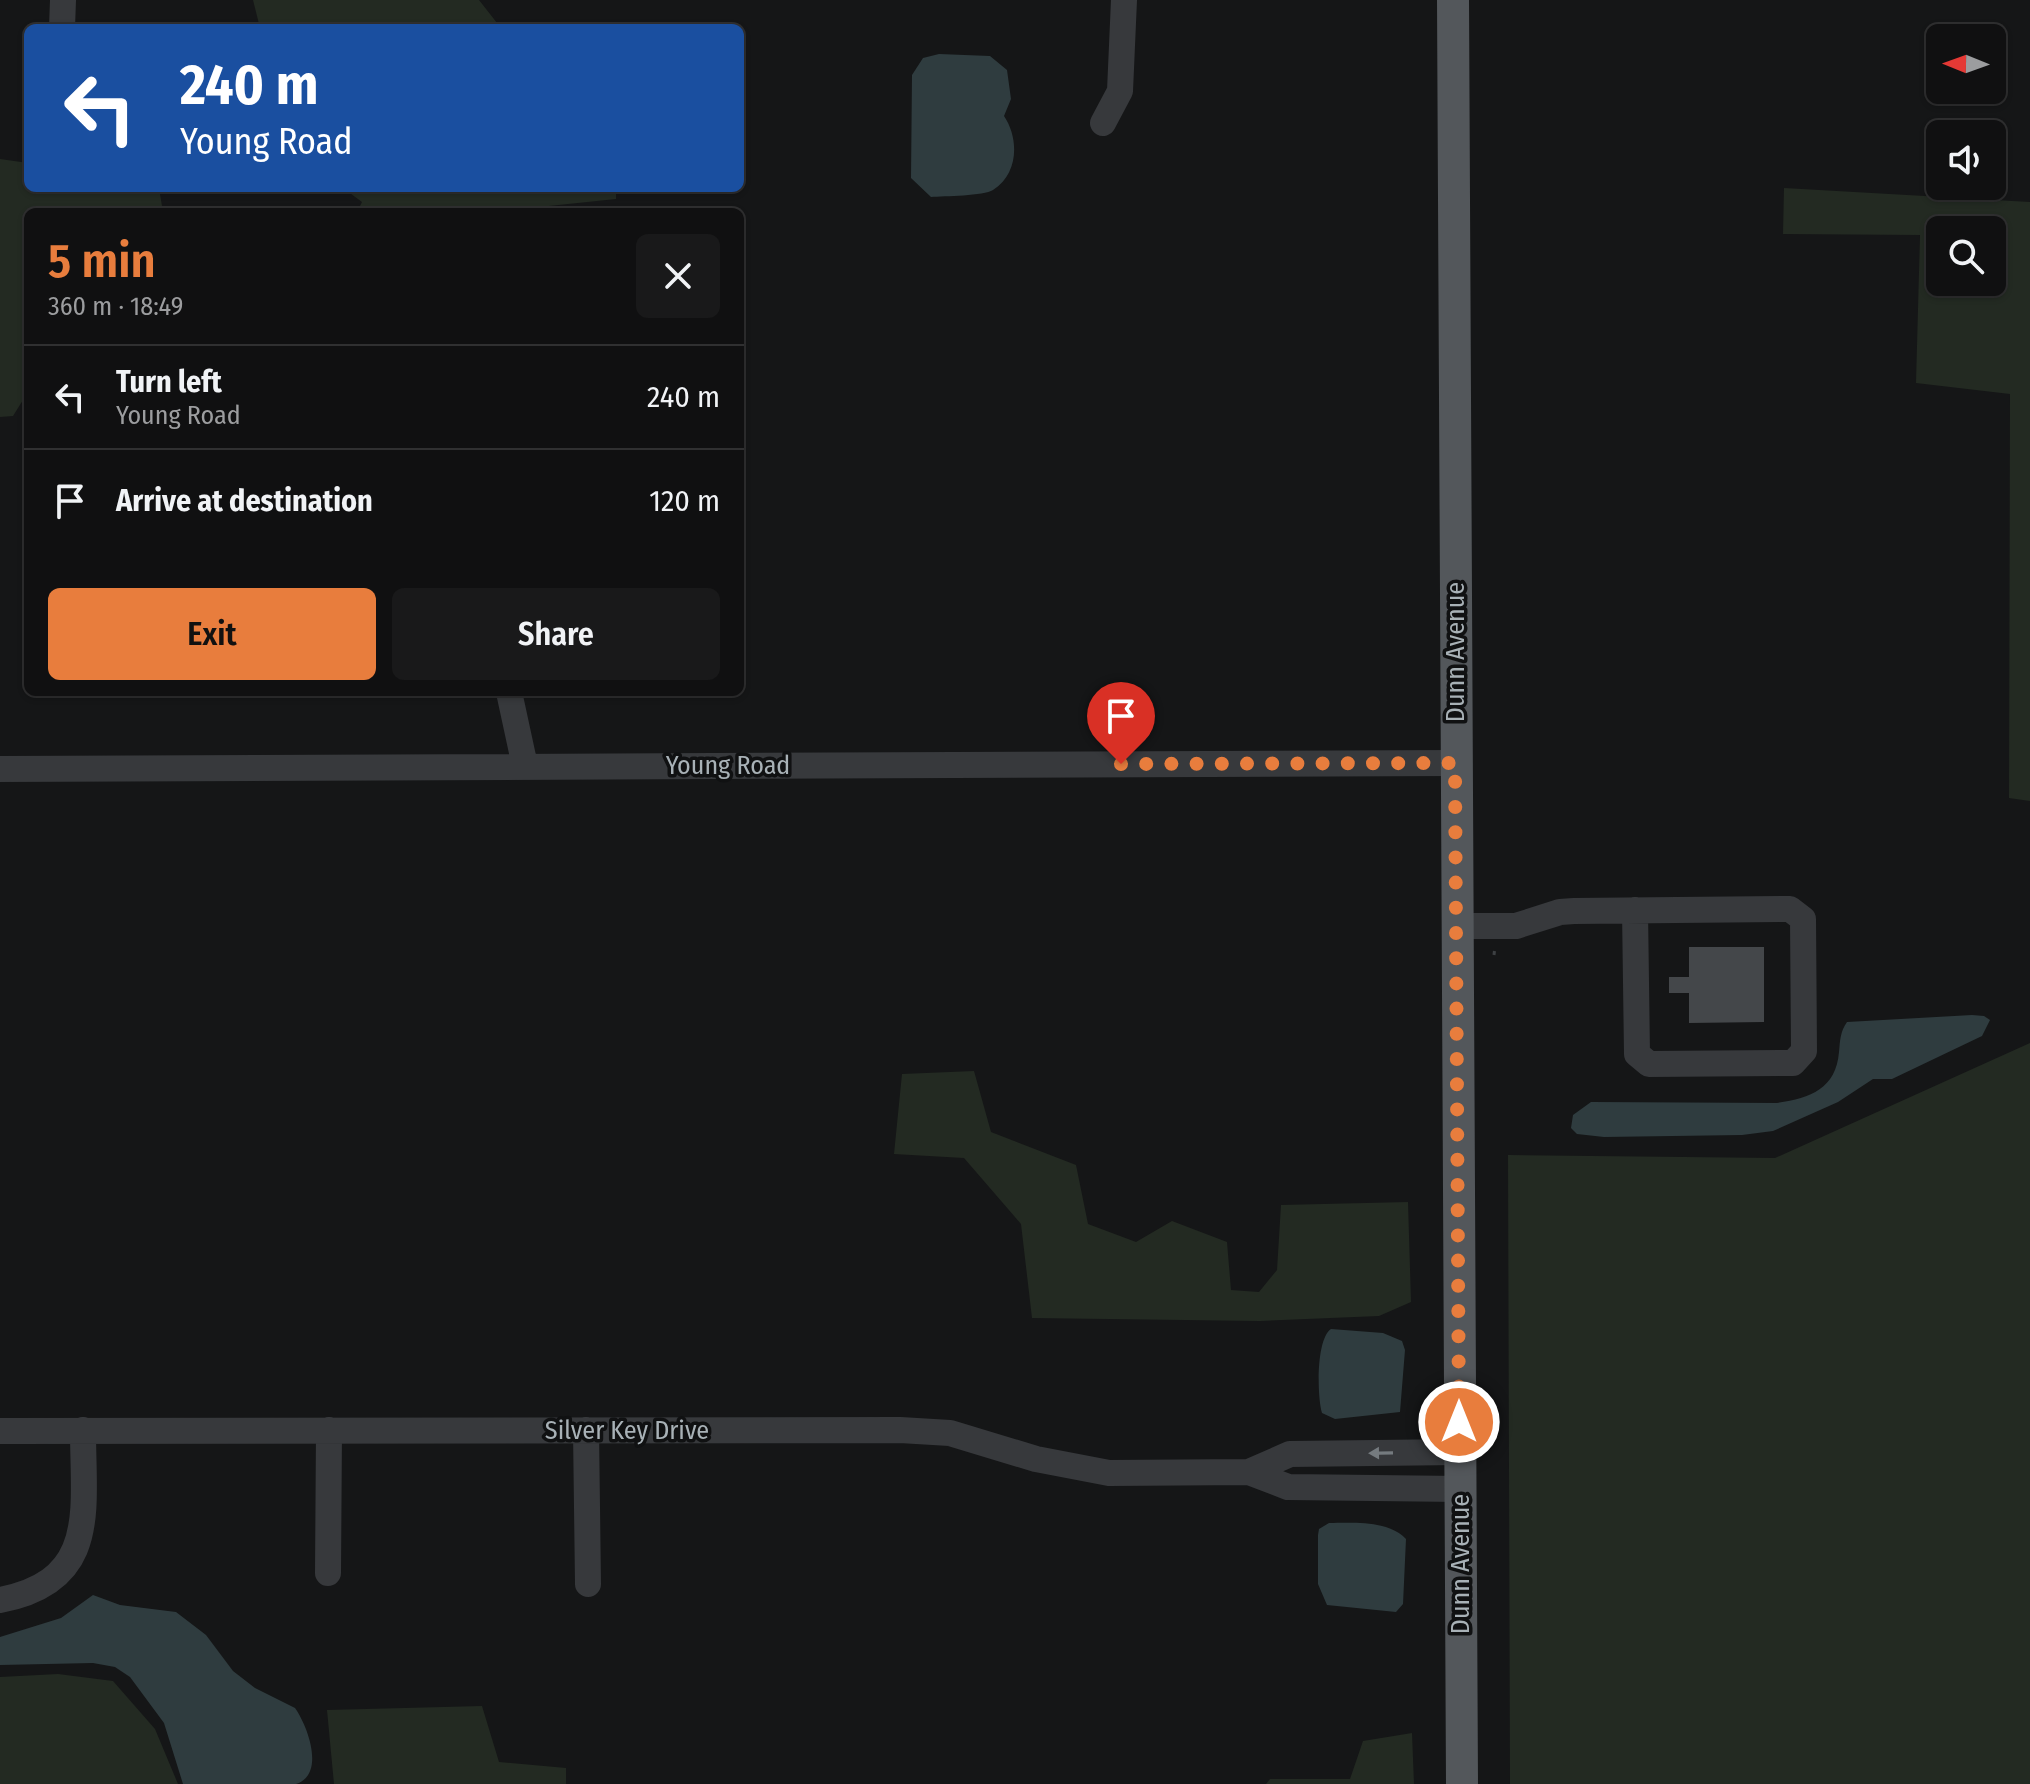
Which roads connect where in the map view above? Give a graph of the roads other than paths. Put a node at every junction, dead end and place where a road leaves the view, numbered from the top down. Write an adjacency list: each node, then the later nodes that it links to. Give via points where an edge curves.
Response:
1 (63, 0): 4 (street)
2 (1124, 0): 5 (street, via 1120,91)
3 (1453, 0): 7 (main road, Dunn Avenue)
4 (62, 24)
5 (1103, 123)
6 (510, 696): 8 (street)
7 (1455, 763): 8 (street, Young Road); 11 (main road, Dunn Avenue)
8 (525, 766): 9 (street, Young Road)
9 (0, 769)
10 (1635, 910): 10 (street, via 1790,909 1803,919 1804,1051 1793,1063 1649,1064 1637,1054); 11 (street, via 1560,912 1516,926)
11 (1456, 926): 16 (main road, Dunn Avenue)
12 (83, 1430): 13 (street, Silver Key Drive); 15 (street, Silver Key Drive); 21 (street, via 83,1515 69,1565 47,1585)
13 (329, 1430): 14 (street, Silver Key Drive); 19 (street)
14 (586, 1430): 17 (street, Silver Key Drive, via 912,1430 950,1433 1036,1459 1109,1473); 20 (street)
15 (0, 1431)
16 (1459, 1452): 17 (street, Silver Key Drive, one-way to 17, via 1290,1454); 18 (main road, Dunn Avenue)
17 (1249, 1472): 18 (street, Silver Key Drive, via 1288,1487)
18 (1460, 1489): 22 (main road, Dunn Avenue)
19 (328, 1573)
20 (588, 1584)
21 (0, 1600)
22 (1462, 1784)

